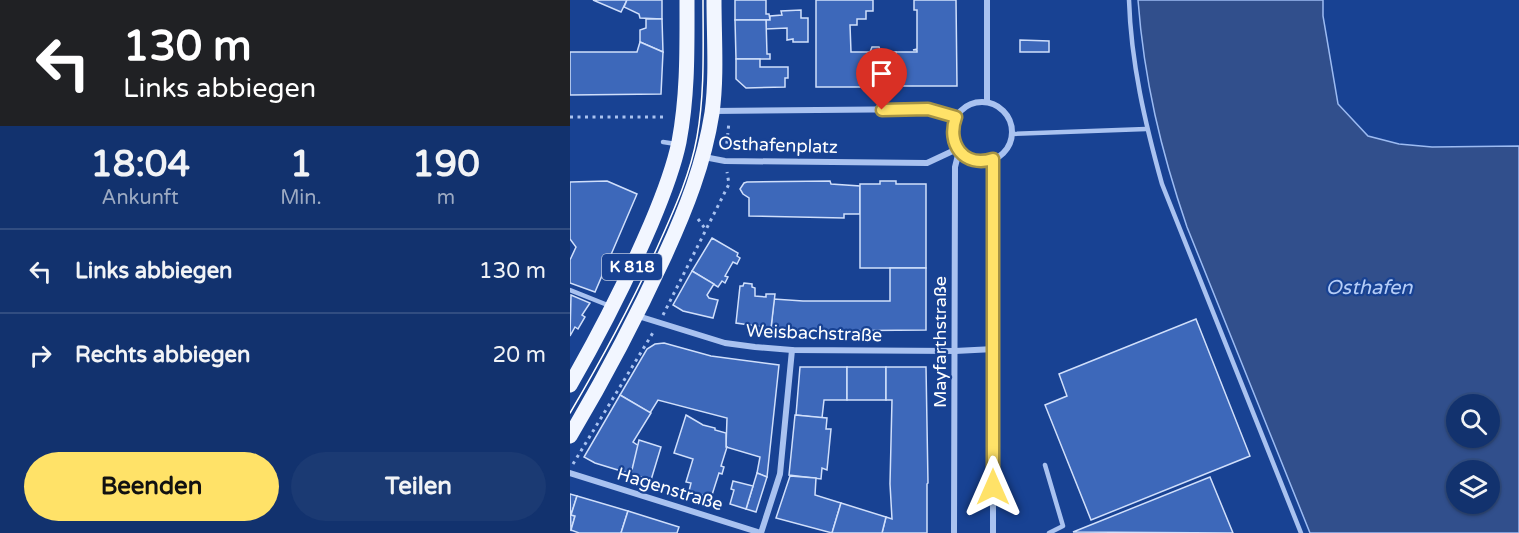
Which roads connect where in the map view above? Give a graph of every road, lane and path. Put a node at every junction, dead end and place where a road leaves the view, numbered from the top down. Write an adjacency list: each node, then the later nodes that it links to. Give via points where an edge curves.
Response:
1 (687, 0): 11 (main road, K 818)
2 (987, 0): 5 (street)
3 (1129, 0): 12 (lane, via 1130,32)
4 (712, 3): 6 (main road, K 818)
5 (987, 102): 10 (street, via 974,103); 13 (street, via 1006,115)
6 (712, 111): 7 (street, Osthafenplatz); 11 (main road); 17 (main road, K 818)
7 (730, 111): 10 (street, Osthafenplatz, via 928,109); 19 (path)
8 (570, 117): 9 (path)
9 (668, 117)
10 (956, 117): 16 (street, via 952,137)
11 (682, 126): 15 (main road, K 818)
12 (1146, 129): 13 (lane); 37 (lane, via 1162,184)
13 (1012, 134): 18 (street, via 1002,154)
14 (663, 142): 15 (lane)
15 (678, 145): 17 (main road); 21 (main road, K 818, via 662,196)
16 (958, 150): 18 (street, via 976,161); 19 (street, Osthafenplatz, via 927,163); 26 (street, Mayfarthstraße)
17 (704, 157): 19 (street, Osthafenplatz); 22 (main road, K 818, via 687,206)
18 (993, 159): 24 (street)
19 (725, 161): 23 (path, via 729,184)
20 (570, 290): 21 (lane)
21 (612, 307): 27 (main road, K 818)
22 (637, 316): 23 (street, Weisbachstraße); 28 (main road, K 818)
23 (659, 323): 25 (street, Weisbachstraße, via 725,343); 30 (path)
24 (993, 349): 26 (street, Weisbachstraße); 34 (street)
25 (792, 350): 26 (street, Weisbachstraße); 32 (street, Hagenstraße, via 780,474)
26 (955, 351): 33 (street, Mayfarthstraße)
27 (570, 384)
28 (570, 436)
29 (1045, 465): 31 (lane)
30 (570, 471): 32 (street, Hagenstraße)
31 (1063, 526): 35 (lane); 36 (lane)
32 (761, 533)
33 (954, 533)
34 (993, 533)
35 (1049, 533)
36 (1066, 533)
37 (1301, 533)

